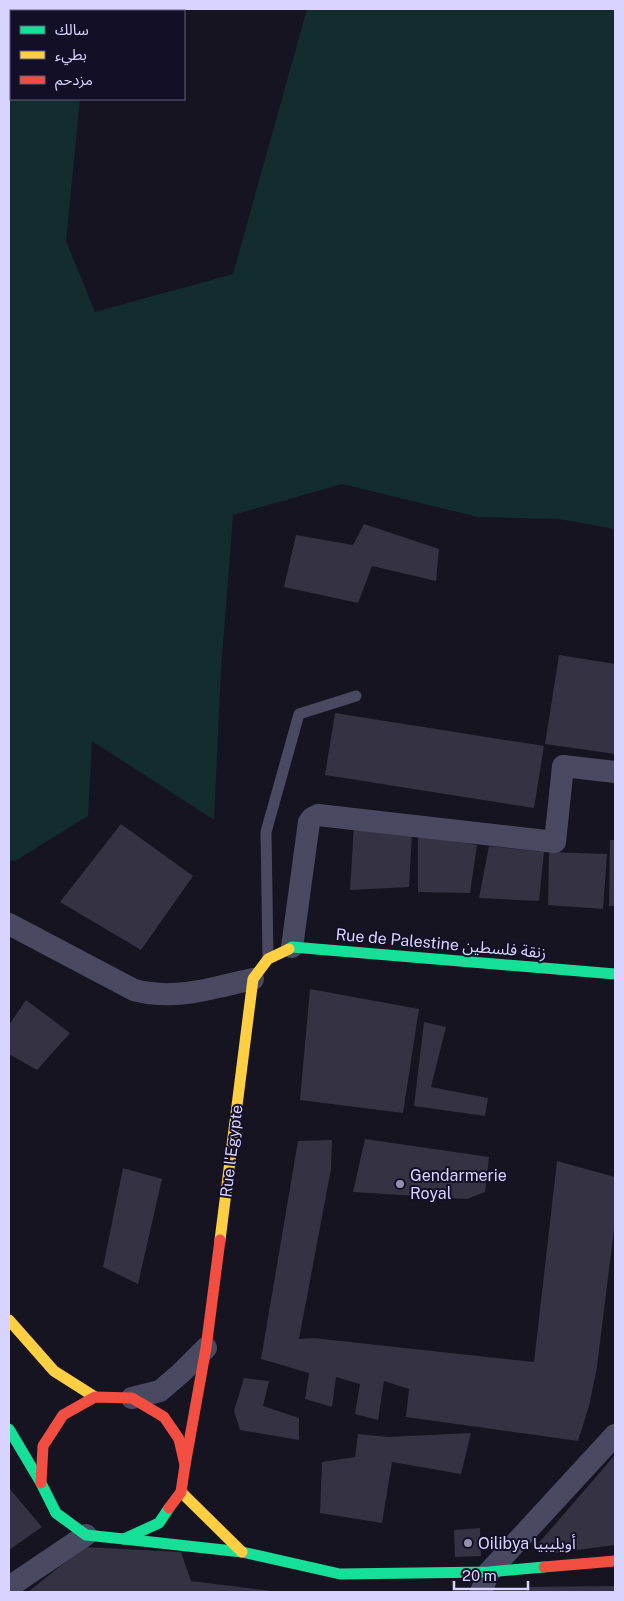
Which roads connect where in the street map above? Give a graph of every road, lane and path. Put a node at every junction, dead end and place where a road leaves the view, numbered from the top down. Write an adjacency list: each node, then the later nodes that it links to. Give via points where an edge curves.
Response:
1 (356, 696): 5 (lane, via 299,714 266,832)
2 (615, 772): 4 (street, via 563,766 555,842 318,815 312,818)
3 (9, 924): 7 (street, via 134,990 151,995 179,995)
4 (292, 946): 5 (street); 6 (street, Rue de Palestine زنقة فلسطين)
5 (268, 959): 7 (street, Rue l'Egypte)
6 (615, 974)
7 (253, 979): 9 (street, Rue l'Egypte)
8 (9, 1320): 10 (street, via 54,1371)
9 (206, 1348): 11 (street, via 160,1391); 14 (street, Rue l'Egypte)
10 (95, 1397): 11 (street); 15 (street, via 63,1415 43,1446)
11 (132, 1398): 14 (street, via 164,1417 179,1439)
12 (9, 1429): 15 (street)
13 (615, 1435): 21 (street)
14 (185, 1465): 16 (street)
15 (41, 1483): 17 (street, via 56,1513)
16 (180, 1492): 18 (street, via 158,1523); 19 (street)
17 (86, 1535): 18 (street); 22 (street)
18 (124, 1539): 19 (street)
19 (242, 1552): 21 (street, via 340,1574)
20 (615, 1561): 21 (street)
21 (485, 1582)
22 (9, 1587)

